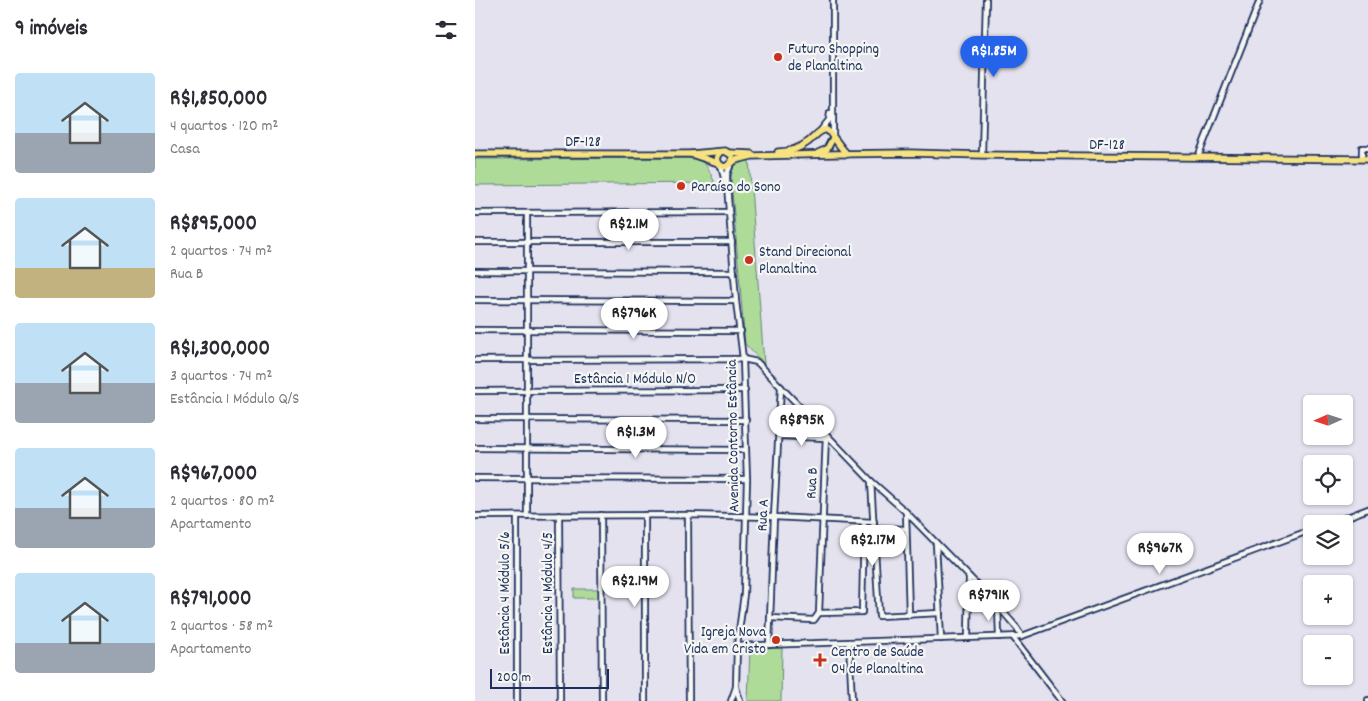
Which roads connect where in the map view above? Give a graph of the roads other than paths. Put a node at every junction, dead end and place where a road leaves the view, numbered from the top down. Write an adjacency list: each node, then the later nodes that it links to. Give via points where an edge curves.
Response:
1 (833, 0): 4 (street)
2 (986, 0): 15 (street)
3 (1260, 0): 16 (street)
4 (832, 104): 5 (street, via 829,120); 6 (street)
5 (821, 130): 6 (main road, via 828,130); 7 (main road, DF-128)
6 (833, 138): 13 (main road); 14 (main road, via 827,149)
7 (807, 143): 10 (main road, DF-128, via 782,152); 14 (main road)
8 (1368, 148): 17 (street, via 1362,148)
9 (721, 152): 10 (main road, DF-128); 12 (main road, DF-128 / DF-128); 19 (main road, via 717,157)
10 (730, 153): 18 (main road, via 733,156)
11 (475, 154): 12 (main road, DF-128 / DF-128)
12 (691, 154): 19 (main road, DF-128 / DF-128)
13 (847, 154): 14 (main road, DF-128 / DF-128); 15 (main road, DF-128 / DF-128)
14 (812, 155): 18 (main road, DF-128 / DF-128, via 752,156)
15 (982, 155): 16 (main road, DF-128 / DF-128)
16 (1198, 156): 17 (main road, DF-128 / DF-128)
17 (1365, 159)
18 (731, 163): 19 (main road, DF-128, via 727,166); 20 (street, Avenida Contorno Estância)
19 (720, 164): 20 (street, Avenida Contorno Estância)
20 (727, 185): 21 (street, Avenida Contorno Estância)
21 (729, 212): 23 (street); 26 (street, Avenida Contorno Estância)
22 (475, 213): 23 (street)
23 (527, 213): 25 (street)
24 (475, 242): 25 (street)
25 (526, 242): 26 (street); 28 (street)
26 (731, 242): 29 (street, Avenida Contorno Estância)
27 (475, 272): 28 (street)
28 (527, 272): 29 (street); 31 (street)
29 (734, 272): 32 (street, Avenida Contorno Estância)
30 (475, 300): 31 (street)
31 (526, 300): 32 (street); 34 (street)
32 (736, 301): 35 (street, Avenida Contorno Estância)
33 (475, 330): 34 (street)
34 (526, 330): 35 (street); 38 (street)
35 (741, 331): 36 (street, Avenida Contorno Estância)
36 (743, 359): 38 (street); 39 (street, via 757,362); 40 (street, Avenida Contorno Estância)
37 (475, 360): 38 (street)
38 (527, 360): 42 (street)
39 (781, 386): 46 (street, Rua A); 47 (street)
40 (745, 390): 42 (street, Estância 1 Módulo N/O); 45 (street, Avenida Contorno Estância)
41 (475, 391): 42 (street, Estância 1 Módulo N/O)
42 (526, 391): 44 (street)
43 (475, 419): 44 (street)
44 (527, 419): 45 (street); 49 (street)
45 (746, 420): 50 (street, Avenida Contorno Estância)
46 (779, 436): 47 (street); 66 (street, Rua A)
47 (825, 436): 54 (street); 67 (street, Rua B)
48 (475, 448): 49 (street)
49 (527, 448): 50 (street); 52 (street)
50 (746, 450): 53 (street, Avenida Contorno Estância)
51 (475, 478): 52 (street)
52 (527, 478): 53 (street); 64 (street)
53 (747, 478): 65 (street, Avenida Contorno Estância)
54 (871, 481): 56 (street); 69 (street)
55 (1368, 510): 61 (street)
56 (906, 512): 70 (street); 72 (street)
57 (645, 514): 59 (street); 60 (street); 91 (street)
58 (559, 515): 59 (street); 64 (street); 89 (street, Estância 4 Módulo 4/5)
59 (601, 515): 90 (street)
60 (687, 515): 65 (street); 92 (street)
61 (1353, 515)
62 (475, 516): 63 (street)
63 (517, 516): 64 (street); 88 (street, Estância 4 Módulo 5/6)
64 (527, 516)
65 (746, 516): 66 (street); 86 (street, Avenida Contorno Estância, via 744,594)
66 (773, 517): 67 (street); 78 (street, Rua A)
67 (821, 519): 68 (street); 75 (street, Rua B)
68 (864, 522): 69 (street); 75 (street, via 862,612)
69 (874, 525): 70 (street); 77 (street, via 879,616)
70 (906, 529): 77 (street)
71 (1303, 533): 79 (street)
72 (936, 543): 73 (street); 76 (street)
73 (969, 577): 74 (street); 82 (street)
74 (998, 606): 79 (street); 80 (street)
75 (819, 613): 78 (street, via 814,620)
76 (940, 613): 77 (street); 83 (street)
77 (909, 615)
78 (771, 618): 85 (street, Rua A)
79 (1022, 636): 81 (street)
80 (999, 637): 81 (street); 82 (street)
81 (1013, 637): 96 (street)
82 (968, 638): 83 (street)
83 (941, 639): 84 (street)
84 (849, 642): 85 (street); 95 (street)
85 (769, 645): 86 (street)
86 (737, 646): 87 (street, Avenida Contorno Estância)
87 (736, 687): 93 (street, Avenida Contorno Estância); 94 (street, Avenida Contorno Estância)
88 (517, 701)
89 (560, 701)
90 (602, 701)
91 (645, 701)
92 (689, 701)
93 (731, 701)
94 (740, 701)
95 (852, 701)
96 (1062, 701)

